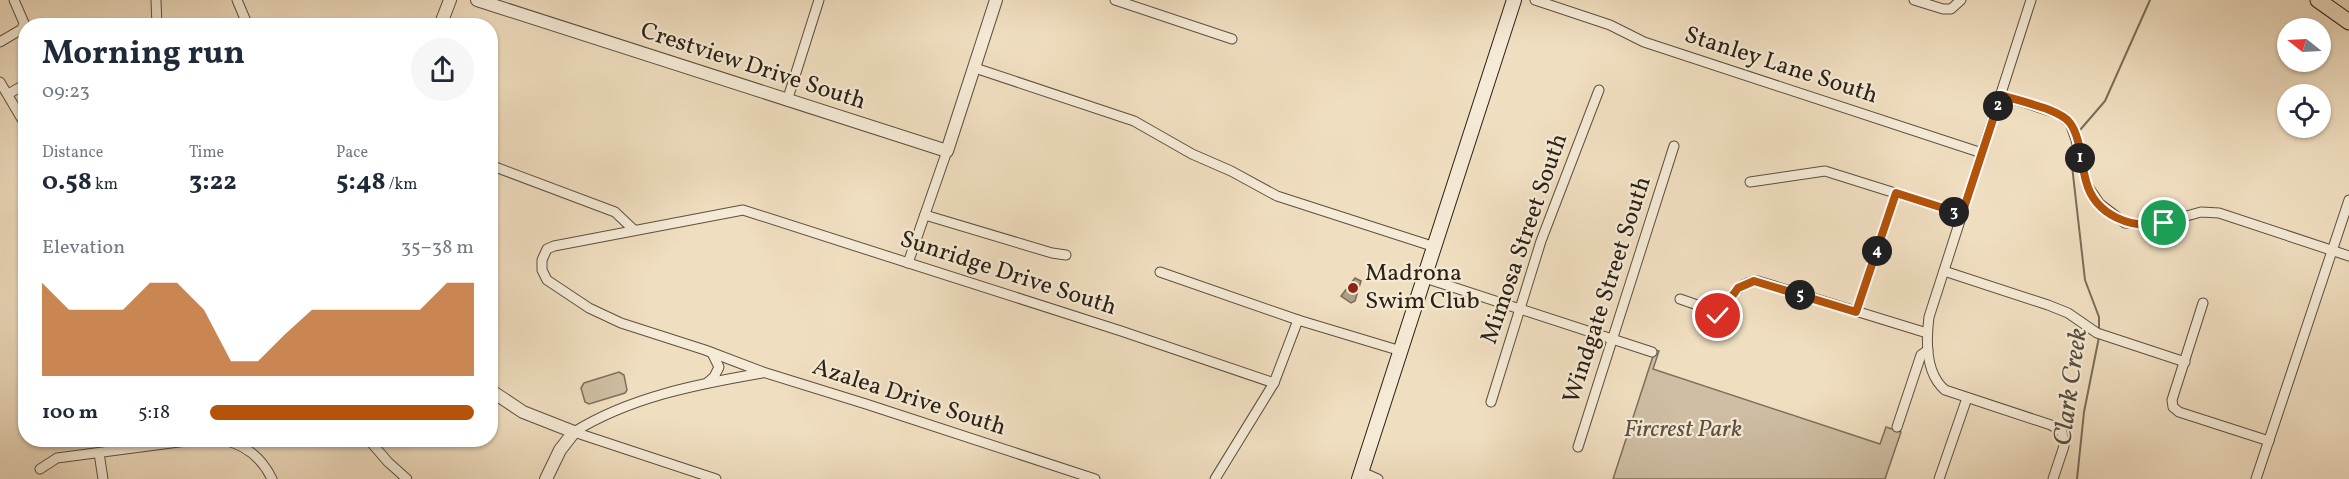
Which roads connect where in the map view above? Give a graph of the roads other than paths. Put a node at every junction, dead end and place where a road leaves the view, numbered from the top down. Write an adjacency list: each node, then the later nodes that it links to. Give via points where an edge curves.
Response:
1 (14, 0): 15 (street)
2 (156, 0): 16 (street)
3 (237, 0): 17 (street)
4 (450, 0): 18 (street)
5 (477, 0): 29 (street, Crestview Drive South)
6 (819, 0): 29 (street)
7 (996, 0): 23 (street)
8 (1115, 0): 21 (street)
9 (1514, 0): 41 (main road)
10 (1535, 0): 33 (street, Stanley Lane South, via 1610,25 1644,42)
11 (1914, 0): 12 (street, via 1943,9 1951,9)
12 (1961, 0)
13 (2031, 0): 28 (street)
14 (2318, 0): 19 (main road)
15 (22, 18)
16 (157, 18)
17 (245, 18)
18 (443, 18)
19 (2349, 22)
20 (18, 31): 22 (street)
21 (1232, 39)
22 (0, 42)
23 (975, 68): 32 (street); 41 (street, via 1134,121 1277,196)
24 (0, 81): 27 (street)
25 (18, 88): 27 (street)
26 (1599, 90): 52 (street, Mimosa Street South)
27 (8, 94): 30 (street)
28 (2001, 95): 33 (street); 42 (street, via 2058,114 2070,123 2087,185 2100,204 2125,223 2154,225 2201,212 2219,213)
29 (787, 101): 32 (street, Crestview Drive South)
30 (18, 112)
31 (1674, 146): 56 (street, Windgate Street South)
32 (947, 151): 39 (street)
33 (1982, 153): 38 (street)
34 (498, 168): 40 (street, via 615,212)
35 (1750, 182): 36 (street, via 1825,171)
36 (1896, 193): 38 (street); 53 (street)
37 (2349, 200): 42 (street)
38 (1962, 214): 47 (street)
39 (925, 215): 44 (street); 46 (street)
40 (634, 230): 43 (street, Sunridge Drive South, via 555,246); 46 (street, Sunridge Drive South, via 743,210)
41 (1435, 247): 49 (main road)
42 (2332, 250): 45 (street); 70 (street)
43 (544, 254): 60 (street, Azalea Drive South, via 542,270 547,280 589,308 621,323)
44 (1066, 255)
45 (2349, 256)
46 (908, 263): 64 (street, Sunridge Drive South)
47 (1944, 271): 55 (street); 61 (street, via 2054,307 2097,333)
48 (1160, 272): 54 (street)
49 (1425, 278): 52 (street); 58 (main road)
50 (1680, 299): 53 (street, via 1718,316 1738,288 1758,282)
51 (2203, 303): 61 (street)
52 (1519, 310): 56 (street); 67 (street, Mimosa Street South)
53 (1856, 312): 55 (street)
54 (1298, 320): 58 (street); 64 (street)
55 (1927, 333): 57 (street)
56 (1612, 339): 59 (street); 74 (street, Windgate Street South)
57 (1928, 350): 66 (street, via 1940,385); 68 (street, via 1921,355)
58 (1401, 351): 77 (main road)
59 (1652, 352)
60 (712, 353): 62 (street, Azalea Drive South); 63 (street, via 719,367)
61 (2186, 362): 70 (street, via 2173,407)
62 (763, 372): 63 (street); 83 (street, Azalea Drive South)
63 (707, 382): 69 (street, via 614,410)
64 (1274, 383): 84 (street)
65 (498, 395): 69 (street, via 523,412)
66 (1967, 398): 86 (street); 87 (street, via 2062,432 2064,446)
67 (1491, 402)
68 (1897, 427)
69 (574, 432): 81 (street); 82 (street)
70 (2269, 441): 88 (street)
71 (143, 447): 75 (street)
72 (242, 447): 79 (street, via 262,462)
73 (375, 447): 80 (street)
74 (1578, 447)
75 (99, 453): 76 (street, via 57,458); 78 (street)
76 (40, 469)
77 (1361, 475): 85 (street)
78 (103, 479)
79 (272, 479)
80 (407, 479)
81 (546, 479)
82 (716, 479)
83 (1095, 479)
84 (1215, 479)
85 (1378, 479)
86 (1939, 479)
87 (2053, 479)
88 (2256, 479)

